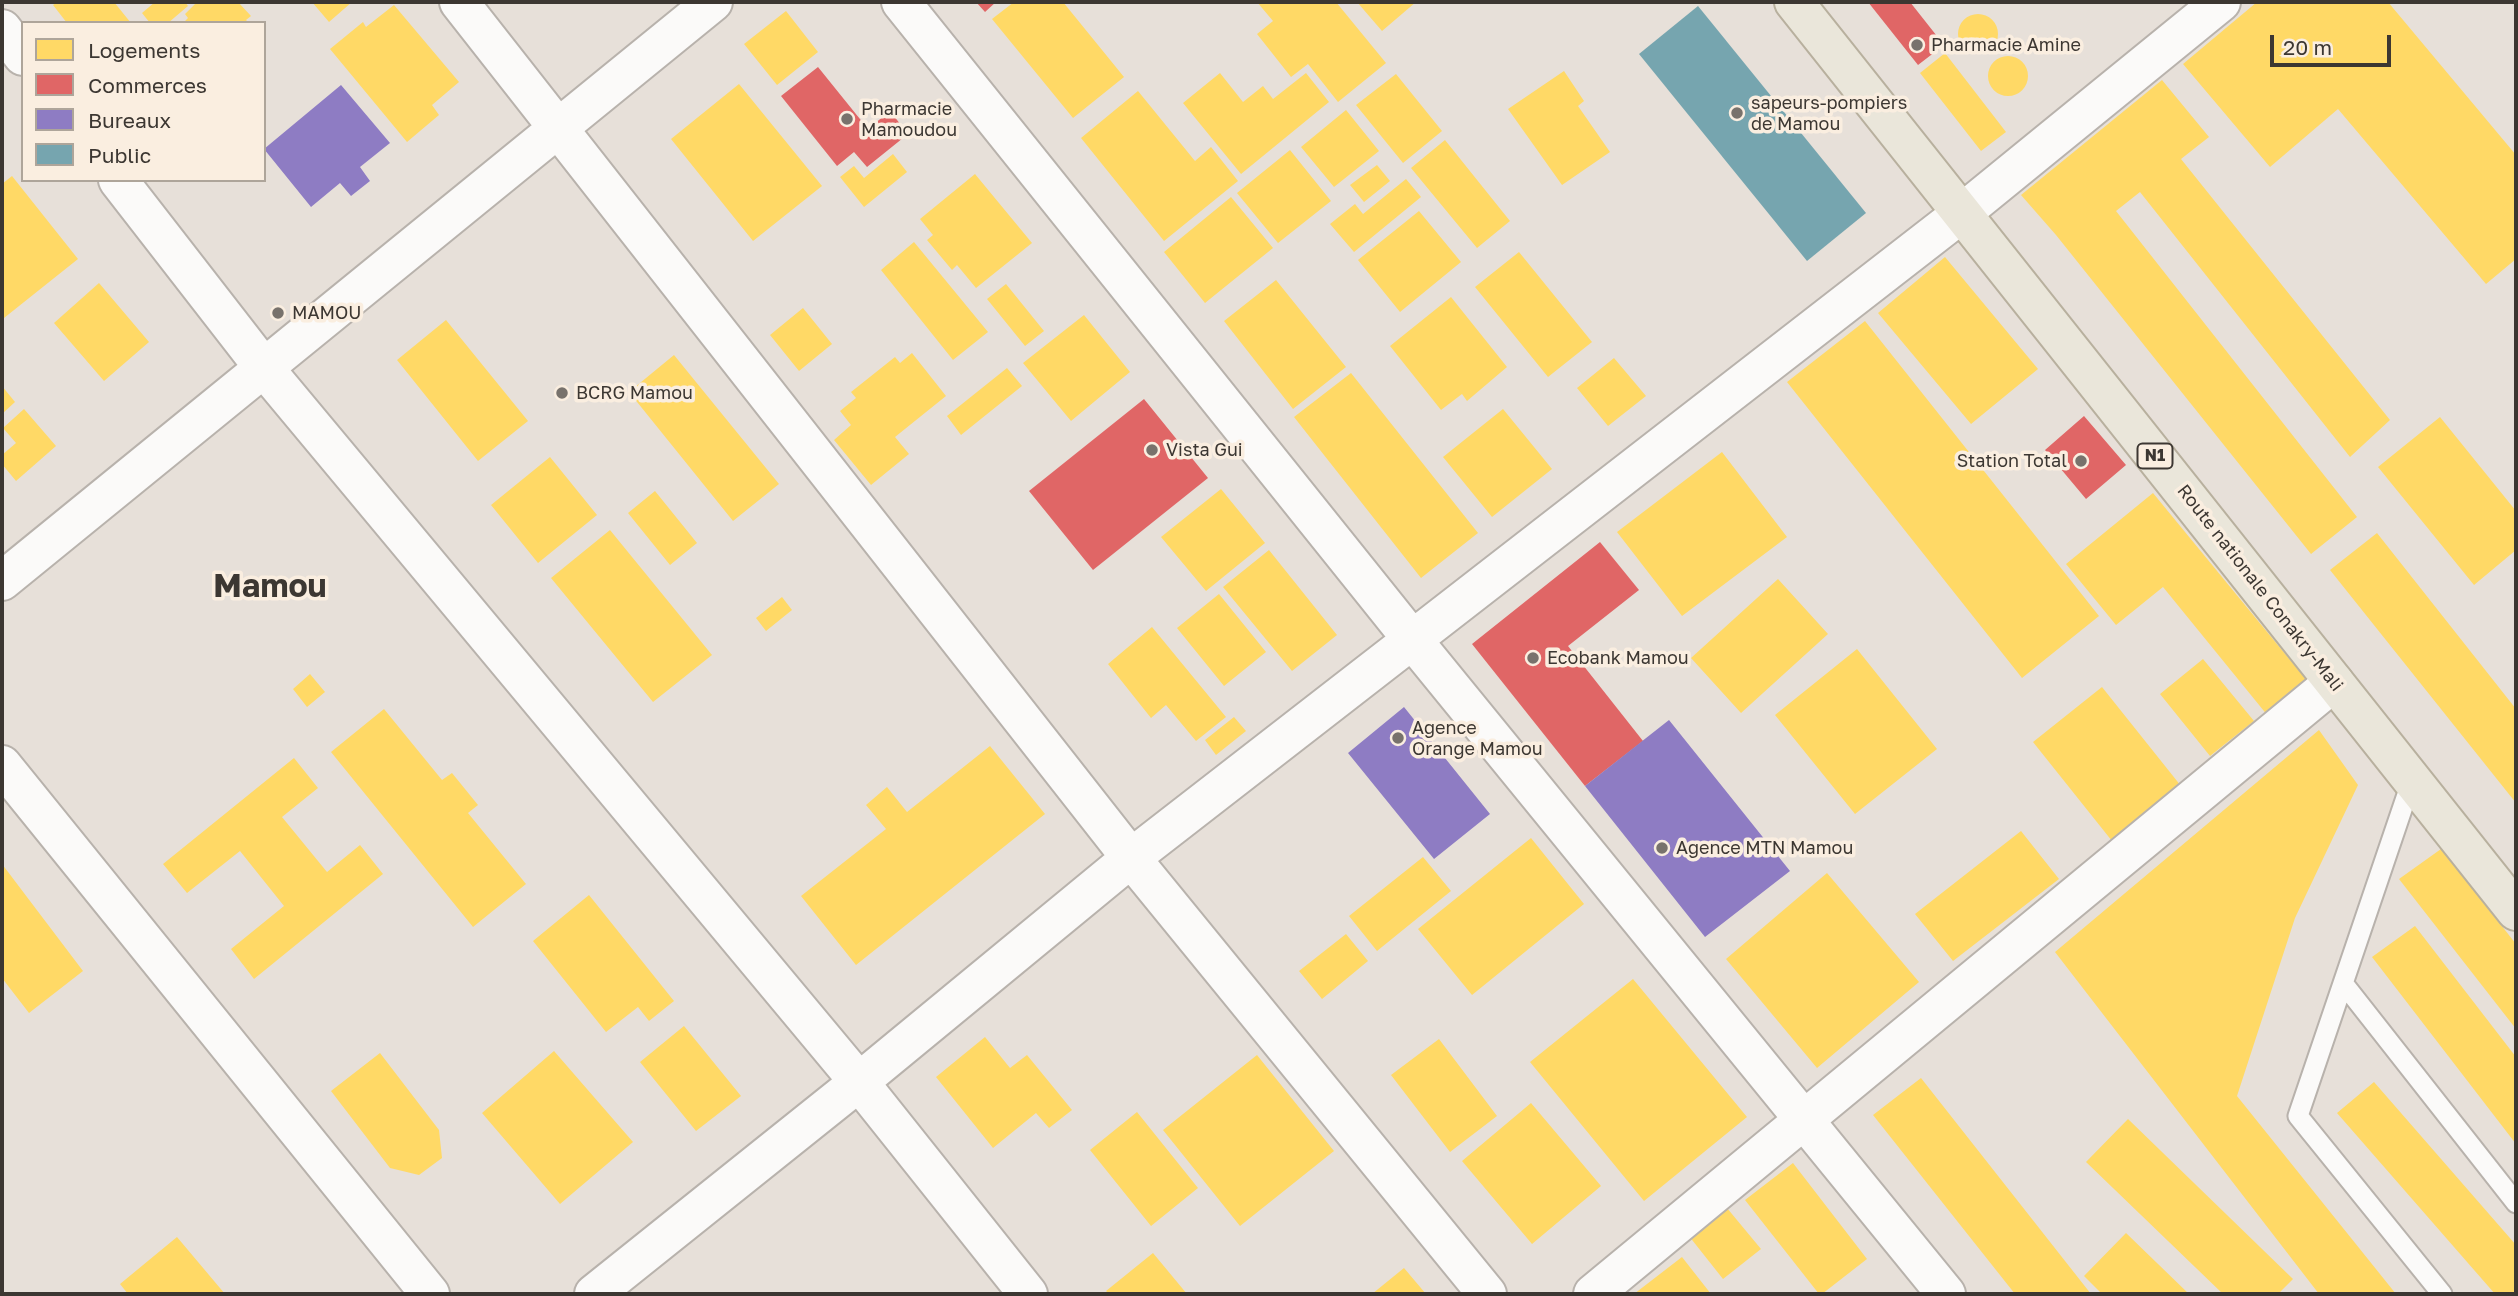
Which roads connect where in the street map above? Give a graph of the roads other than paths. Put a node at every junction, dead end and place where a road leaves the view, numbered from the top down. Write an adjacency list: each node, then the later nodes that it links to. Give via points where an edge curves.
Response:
1 (459, 2): 8 (street)
2 (713, 2): 8 (street)
3 (901, 2): 13 (street)
4 (1794, 2): 10 (highway, Route nationale Conakry-Mali / N1)
5 (2221, 2): 10 (street)
6 (2, 29): 7 (street)
7 (21, 53)
8 (559, 127): 11 (street); 17 (street)
9 (120, 182): 11 (street)
10 (1962, 213): 13 (street); 14 (highway, Route nationale Conakry-Mali / N1)
11 (264, 368): 12 (street); 20 (street)
12 (2, 581)
13 (1412, 638): 17 (street); 21 (street)
14 (2334, 682): 16 (highway, Route nationale Conakry-Mali / N1); 21 (street)
15 (2, 765): 23 (street)
16 (2412, 780): 18 (highway, Route nationale Conakry-Mali / N1); 19 (lane)
17 (1131, 858): 20 (street); 26 (street)
18 (2516, 911)
19 (2343, 983): 22 (lane); 29 (lane, via 2298,1116)
20 (859, 1082): 24 (street); 25 (street)
21 (1804, 1120): 27 (street); 28 (street)
22 (2516, 1203)
23 (430, 1294)
24 (594, 1294)
25 (1028, 1294)
26 (1487, 1294)
27 (1593, 1294)
28 (1946, 1294)
29 (2442, 1294)

